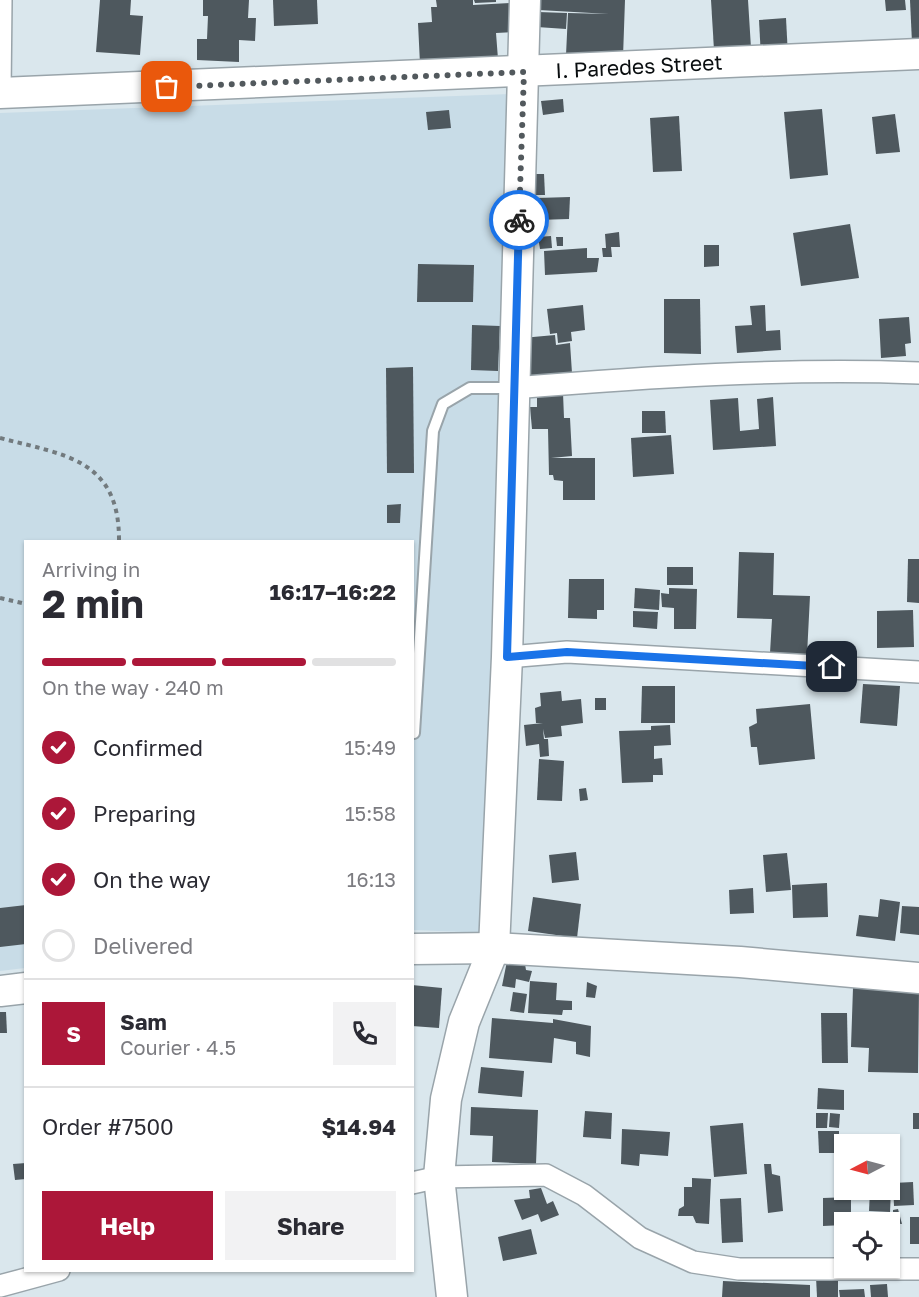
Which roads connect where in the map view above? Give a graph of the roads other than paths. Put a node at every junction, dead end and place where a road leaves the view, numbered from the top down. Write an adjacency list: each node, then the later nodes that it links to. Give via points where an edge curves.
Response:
1 (1, 0): 5 (street)
2 (525, 0): 4 (street)
3 (919, 54): 4 (street, I. Paredes Street)
4 (524, 72): 5 (street, I. Paredes Street); 7 (street)
5 (0, 93)
6 (919, 373): 7 (street, via 848,370 668,376)
7 (513, 388): 8 (street); 10 (lane, via 470,388 443,404 432,431)
8 (507, 657): 9 (street, via 567,652); 11 (street)
9 (919, 672)
10 (414, 733)
11 (495, 948): 12 (street); 13 (street, via 740,962); 16 (street, via 464,1022)
12 (414, 949)
13 (919, 978)
14 (24, 988): 15 (street)
15 (0, 991)
16 (426, 1180): 17 (street, via 546,1175 584,1195 640,1238 693,1262 739,1269); 20 (street)
17 (919, 1269)
18 (52, 1272): 19 (street)
19 (0, 1286)
20 (452, 1297)

